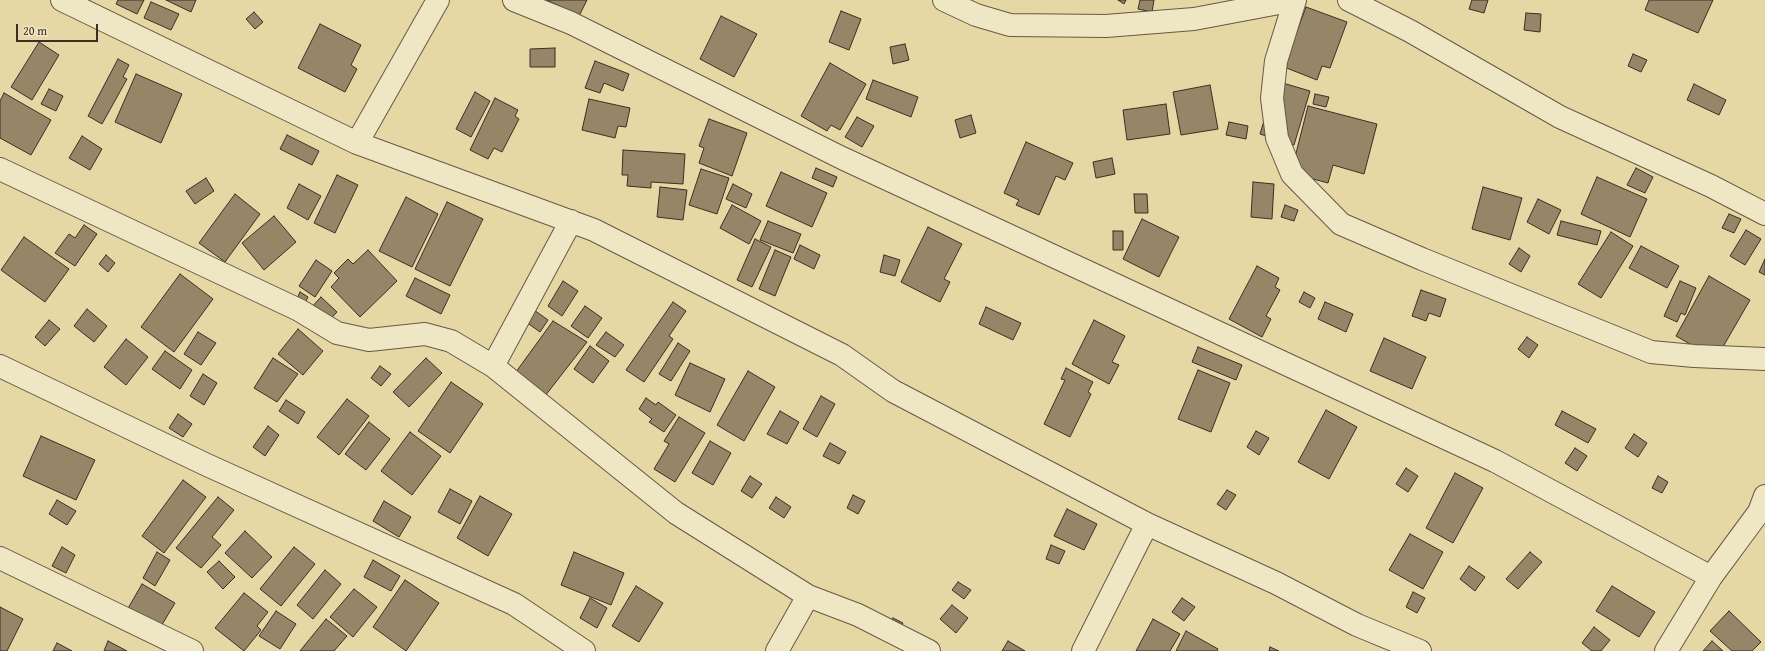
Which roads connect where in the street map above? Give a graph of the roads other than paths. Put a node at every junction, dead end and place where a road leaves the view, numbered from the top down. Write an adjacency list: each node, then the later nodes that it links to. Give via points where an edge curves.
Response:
1 (62, 0): 7 (street)
2 (438, 0): 7 (street)
3 (514, 0): 17 (street, via 571,23 849,162 1495,461)
4 (944, 0): 5 (street, via 976,15 1010,25 1106,26 1194,19)
5 (1295, 0): 11 (street, via 1276,61 1272,98 1277,138 1292,174 1341,224 1651,352)
6 (1349, 0): 9 (street, via 1410,31 1560,117 1711,186)
7 (357, 143): 10 (street)
8 (0, 169): 13 (street, via 299,310 337,333 369,340 425,334 451,341)
9 (1765, 214)
10 (571, 221): 13 (street); 15 (street, via 594,230 842,355 893,391)
11 (1765, 359)
12 (0, 366): 20 (street, via 207,465 514,604)
13 (494, 366): 18 (street, via 676,513)
14 (1765, 496): 17 (street, via 1759,512)
15 (1147, 524): 23 (street); 24 (street, via 1276,583 1357,625)
16 (0, 558): 19 (street)
17 (1711, 577): 25 (street)
18 (808, 596): 21 (street); 22 (street, via 858,615)
19 (192, 651)
20 (584, 651)
21 (777, 651)
22 (929, 651)
23 (1083, 651)
24 (1420, 651)
25 (1666, 651)

